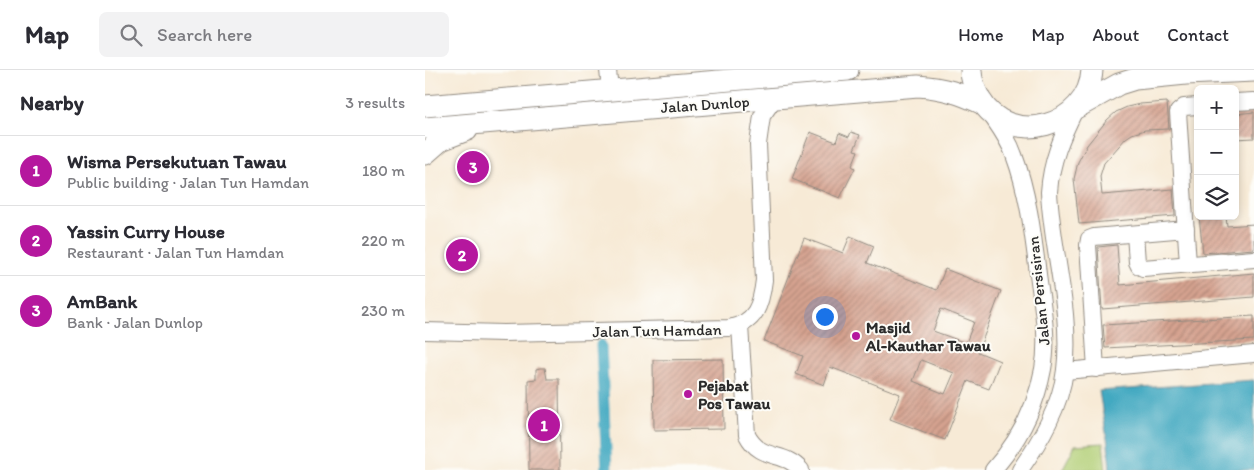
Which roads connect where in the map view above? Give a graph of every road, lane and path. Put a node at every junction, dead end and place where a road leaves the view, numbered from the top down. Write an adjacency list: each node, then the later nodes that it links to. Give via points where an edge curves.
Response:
1 (848, 70): 5 (main road, Jalan Dunlop)
2 (971, 70): 11 (main road, via 975,89)
3 (1092, 70): 13 (main road, via 1087,92)
4 (1254, 71): 13 (main road, Jalan Dunlop, via 1135,79 1119,84)
5 (609, 80): 9 (main road, Jalan Dunlop); 10 (main road, via 625,100)
6 (774, 99): 10 (main road, Jalan Dunlop); 11 (main road, Jalan Dunlop, via 918,86 939,87); 21 (street, Jalan Tun Hamdan, via 762,116 758,144 762,296 759,308)
7 (1254, 101): 8 (street)
8 (1239, 102)
9 (425, 106)
10 (665, 106): 14 (main road, Jalan Dunlop)
11 (985, 106): 13 (main road, Jalan Dunlop, via 1003,120 1021,127 1041,127 1060,120); 27 (street, Jalan Persisiran, via 1014,153 1024,187 1045,337 1043,369 1033,403 1017,440)
12 (1194, 106): 17 (street, via 1184,107 1178,112)
13 (1076, 108): 25 (street, Jalan Persisiran, via 1057,148 1049,192 1064,316)
14 (488, 122): 15 (main road, Jalan Dunlop); 16 (main road, via 441,140)
15 (425, 128)
16 (425, 154)
17 (1186, 229): 18 (street); 20 (street)
18 (1135, 234): 20 (street, via 1139,266); 24 (street, via 1094,237 1088,242)
19 (1254, 259): 20 (street)
20 (1188, 264)
21 (740, 326): 22 (street, Jalan Tun Hamdan); 26 (street, via 747,435 758,450 793,462)
22 (425, 332)
23 (1254, 354): 24 (street)
24 (1096, 369): 25 (street)
25 (1065, 371): 28 (street, Jalan Persisiran, via 1054,409 1035,448)
26 (801, 470)
27 (993, 470)
28 (1019, 470)

